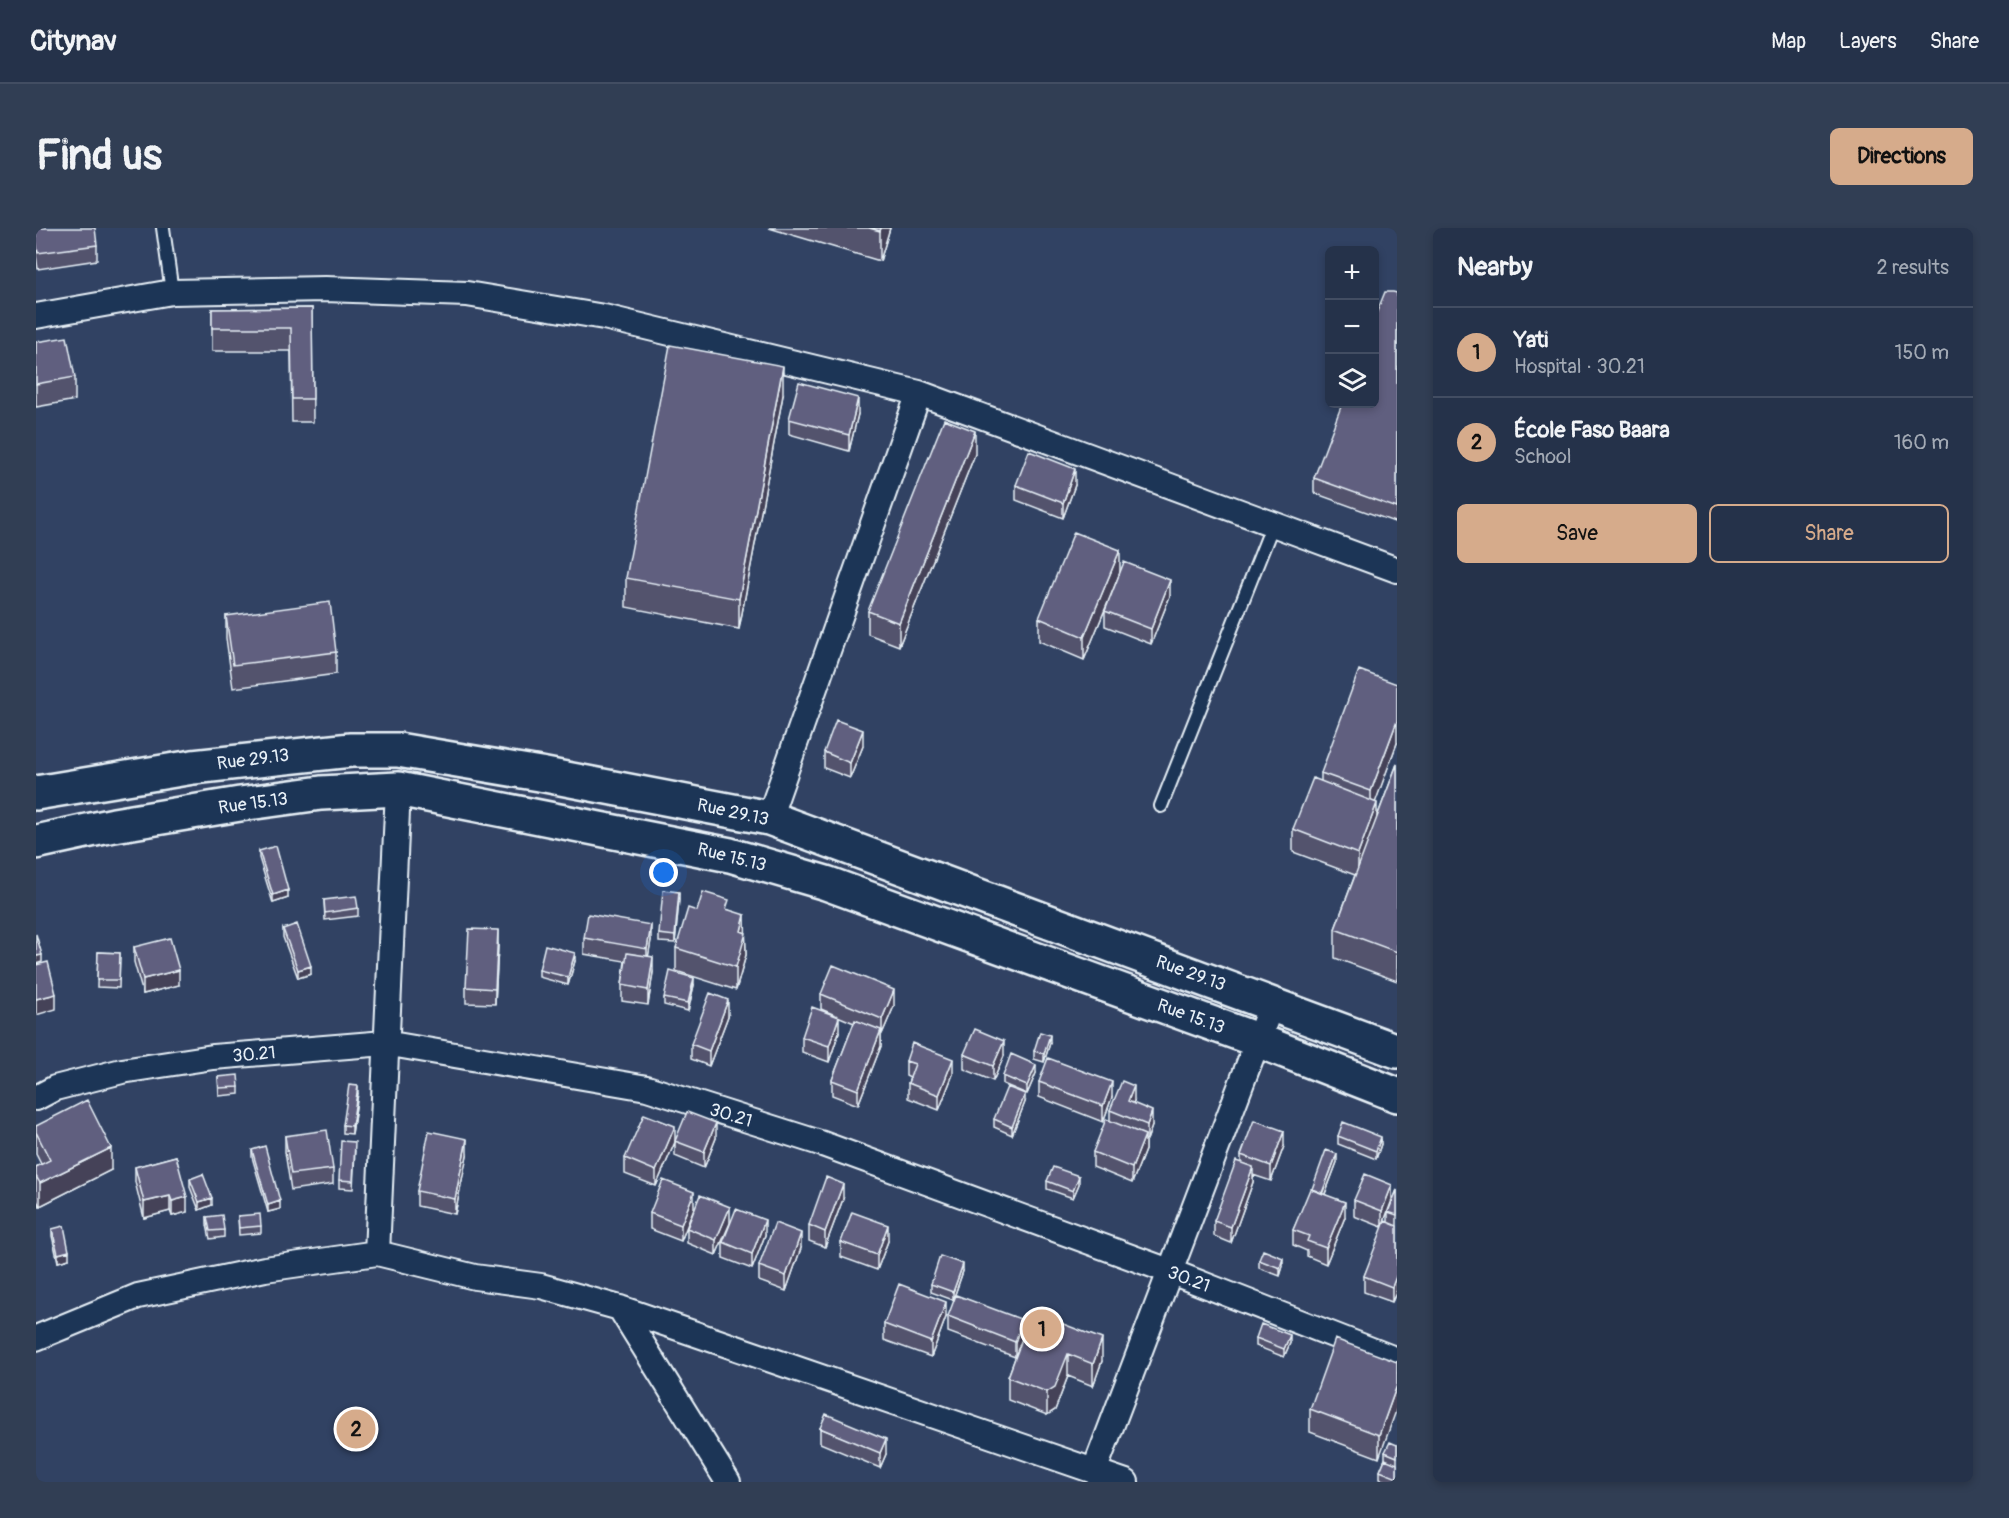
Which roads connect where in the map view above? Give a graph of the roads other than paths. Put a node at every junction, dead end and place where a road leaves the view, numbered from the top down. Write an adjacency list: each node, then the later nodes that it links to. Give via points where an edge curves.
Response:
1 (163, 228): 2 (lane)
2 (172, 292): 3 (street); 4 (street, via 325,289 467,294 604,317)
3 (36, 316)
4 (919, 393): 5 (street); 10 (street)
5 (1273, 524): 6 (street); 9 (lane)
6 (1397, 570)
7 (398, 789): 11 (main road, Rue 15.13, via 321,793 240,804); 13 (main road, Rue 15.13, via 730,855 826,883); 14 (street)
8 (36, 793): 10 (main road, Rue 29.13, via 301,753 398,750)
9 (1161, 806)
10 (769, 818): 12 (main road, Rue 29.13)
11 (36, 842)
12 (1272, 1003): 13 (street); 15 (main road, Rue 29.13)
13 (1257, 1040): 16 (main road, Rue 15.13); 19 (street)
14 (385, 1043): 17 (street, 30.21 / 30.21, via 213,1057 122,1071); 18 (street); 19 (street, 30.21 / 30.21, via 646,1088 820,1143)
15 (1397, 1051)
16 (1397, 1095)
17 (36, 1098)
18 (377, 1253): 20 (street, via 475,1277 540,1286); 21 (street, via 265,1269 138,1296)
19 (1169, 1271): 22 (street, 30.21 / 30.21); 23 (street)
20 (620, 1308): 23 (street); 24 (street)
21 (36, 1338)
22 (1397, 1360)
23 (1095, 1469): 25 (street)
24 (728, 1482)
25 (1126, 1482)

